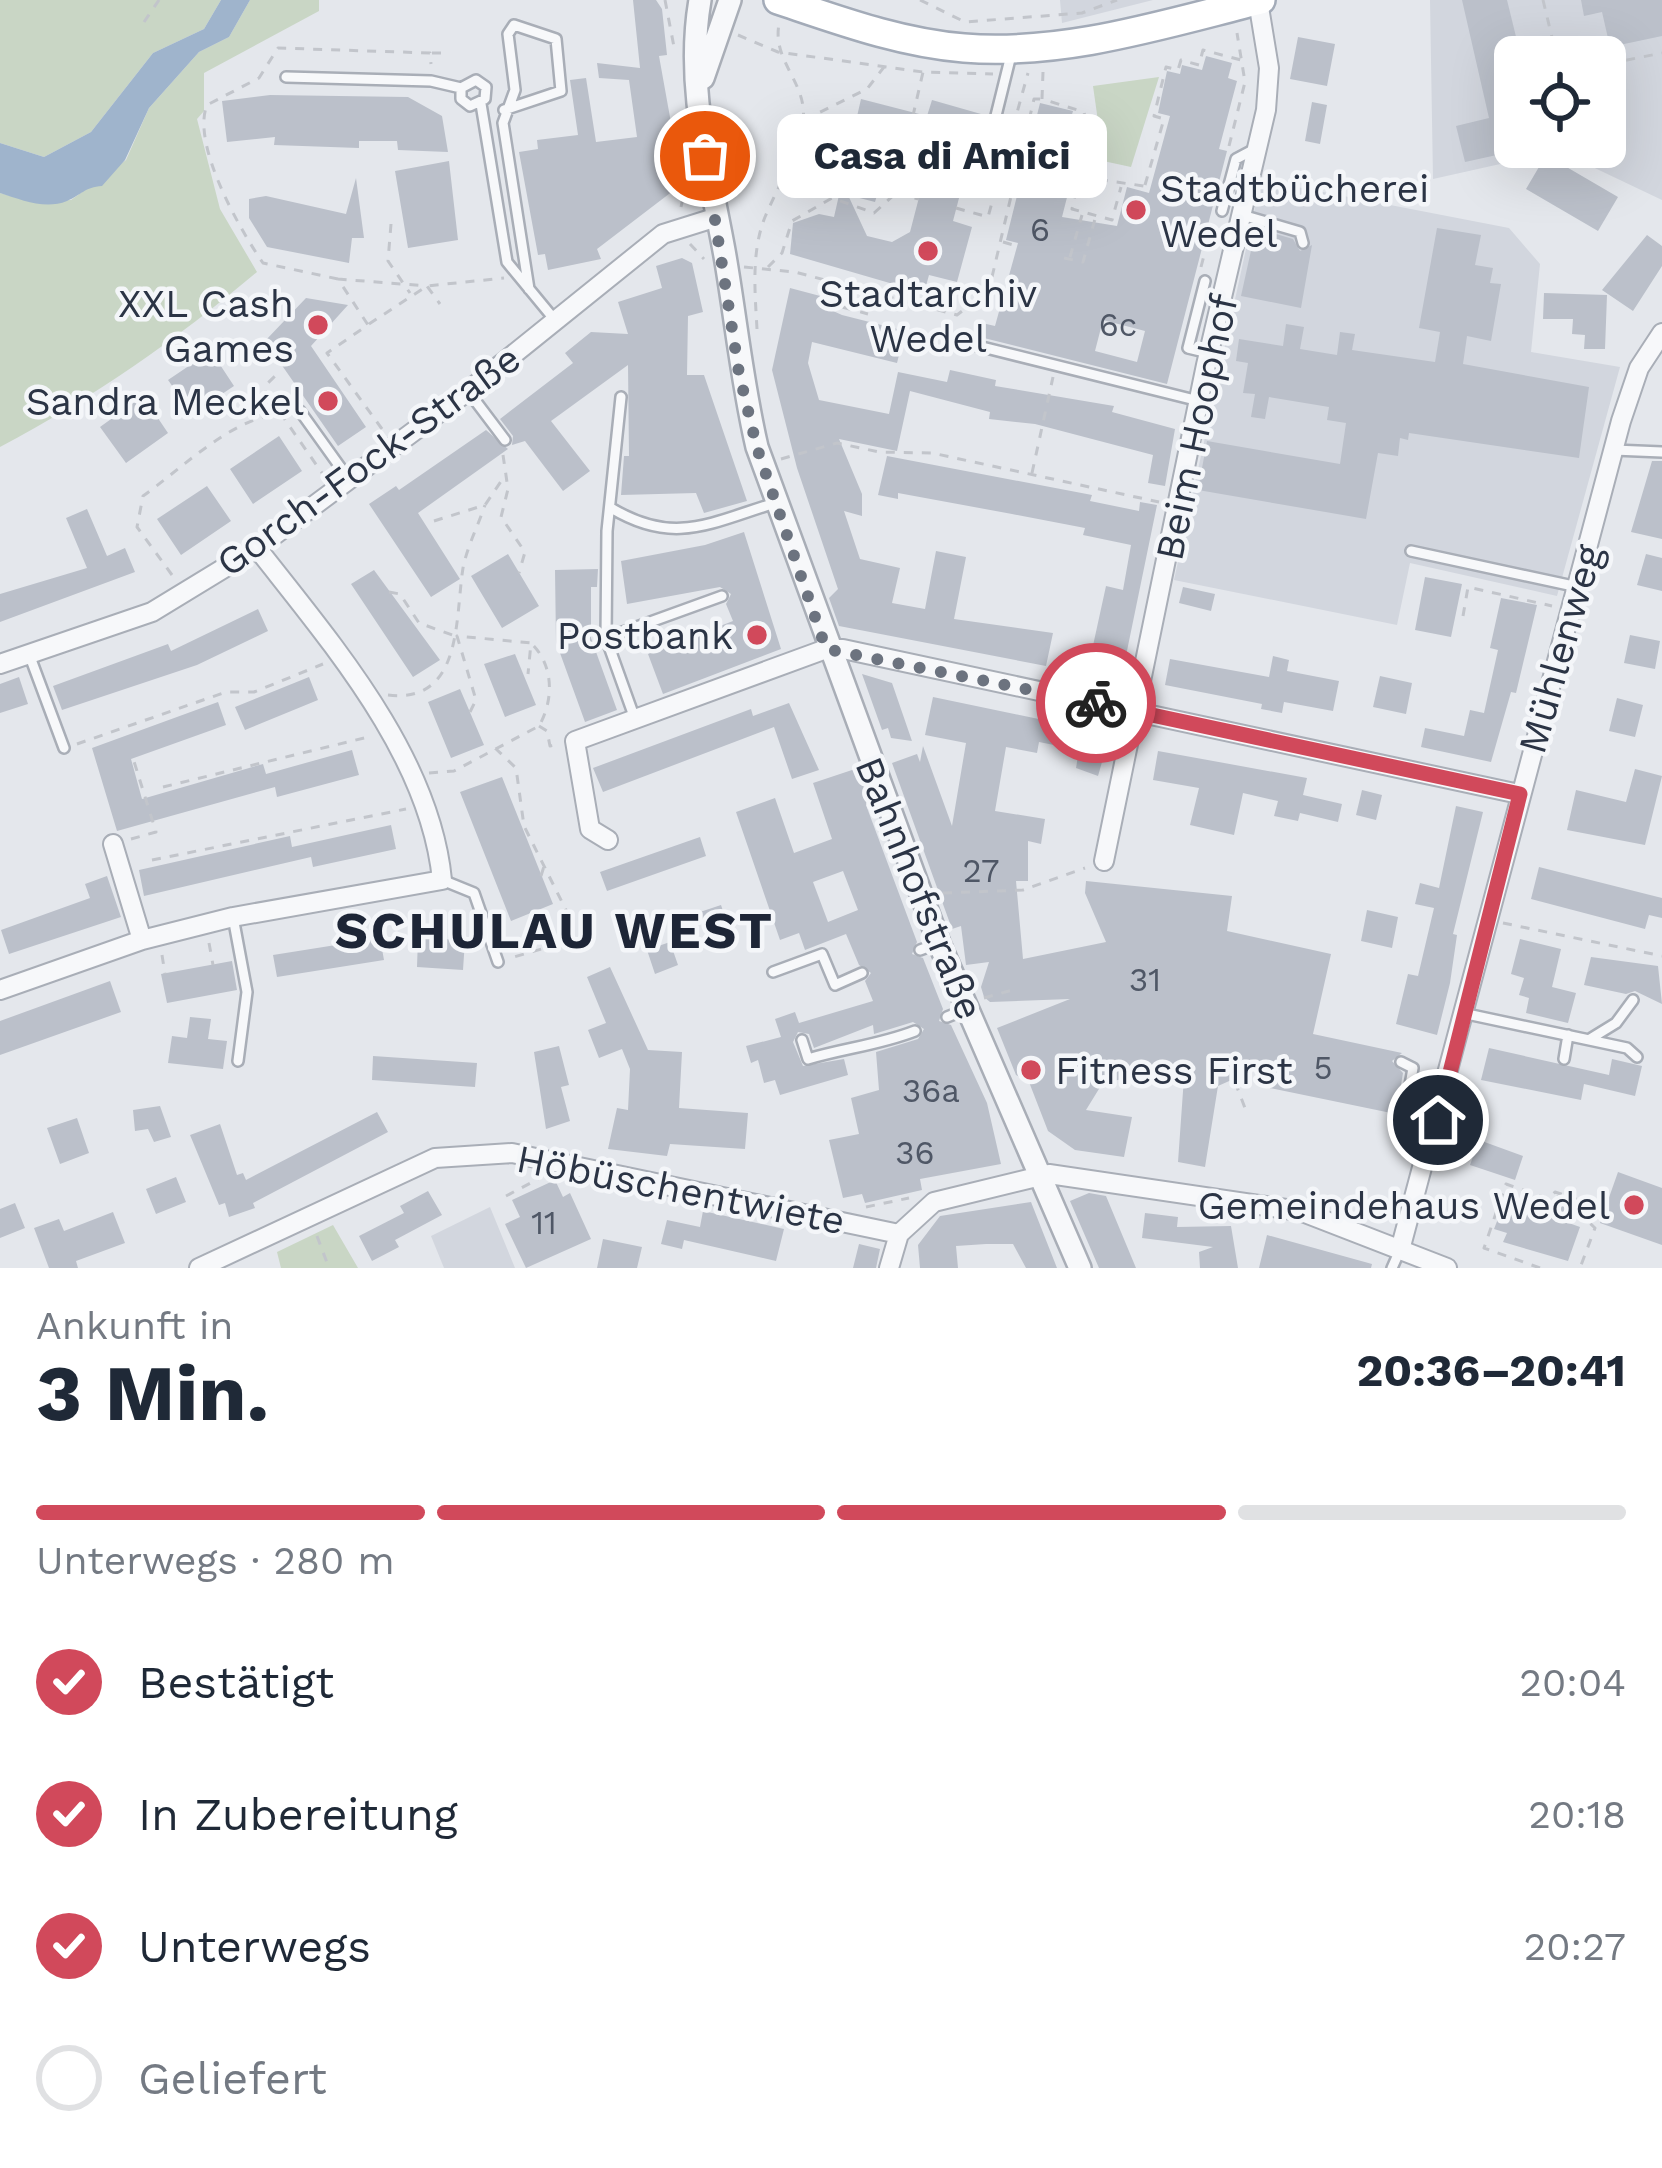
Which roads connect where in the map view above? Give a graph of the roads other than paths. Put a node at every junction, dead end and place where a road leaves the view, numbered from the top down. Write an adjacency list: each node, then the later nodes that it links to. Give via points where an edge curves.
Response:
1 (700, 0): 8 (street, Bahnhofstraße, via 693,47)
2 (730, 0): 8 (street)
3 (778, 0): 5 (main road)
4 (1259, 0): 5 (main road); 12 (street, Beim Hoophof, via 1269,68 1258,148)
5 (1020, 61): 11 (lane)
6 (286, 77): 7 (lane)
7 (461, 88): 9 (lane, via 465,104); 9 (lane, via 482,82)
8 (698, 103): 13 (street, Bahnhofstraße)
9 (481, 104): 16 (lane, via 507,262)
10 (504, 110): 10 (lane, via 561,91 556,39 514,25 508,34 515,90); 16 (lane)
11 (985, 160)
12 (1232, 213): 14 (lane, via 1290,225); 20 (street, Beim Hoophof)
13 (714, 218): 17 (street, Gorch-Fock-Straße, via 663,234); 29 (street, Bahnhofstraße, via 739,373)
14 (1303, 243)
15 (1201, 282): 20 (lane, via 1188,348)
16 (529, 290): 17 (lane)
17 (555, 320): 21 (street, Gorch-Fock-Straße)
18 (1662, 333): 26 (street, Mühlenweg, via 1639,368)
19 (974, 345): 23 (lane)
20 (1209, 353): 23 (street, Beim Hoophof)
21 (468, 391): 25 (lane); 28 (street, Gorch-Fock-Straße)
22 (621, 398): 30 (lane)
23 (1199, 401): 39 (street, Beim Hoophof)
24 (300, 411): 28 (lane)
25 (504, 445)
26 (1614, 450): 27 (lane); 33 (street, Mühlenweg)
27 (1662, 452)
28 (340, 484): 31 (street, Gorch-Fock-Straße)
29 (775, 503): 30 (lane, via 684,532 643,527); 36 (street, Bahnhofstraße)
30 (611, 508): 35 (lane)
31 (257, 548): 37 (street, Gorch-Fock-Straße, via 152,612); 46 (street, via 387,731 438,838)
32 (1411, 551): 33 (lane)
33 (1578, 587): 42 (street, Mühlenweg)
34 (722, 596): 35 (lane)
35 (606, 638): 40 (lane)
36 (826, 649): 39 (street); 40 (street); 64 (street, Bahnhofstraße, via 922,900 930,947)
37 (29, 654): 38 (street, Gorch-Fock-Straße); 41 (lane)
38 (0, 664)
39 (1137, 711): 42 (street); 45 (street, Beim Hoophof)
40 (635, 719): 43 (street, via 575,741 590,829)
41 (64, 748)
42 (1520, 794): 54 (street, Mühlenweg)
43 (608, 840)
44 (112, 844): 48 (street)
45 (1104, 861)
46 (442, 880): 47 (street); 49 (lane, via 474,893)
47 (233, 917): 48 (street); 61 (lane, via 247,992)
48 (142, 940): 52 (street)
49 (498, 962)
50 (773, 972): 51 (lane, via 822,954 835,985)
51 (862, 973)
52 (0, 990)
53 (1633, 1000): 58 (lane)
54 (1467, 1014): 56 (lane); 66 (street, Mühlenweg)
55 (915, 1030): 57 (lane, via 808,1059)
56 (1568, 1035): 58 (lane); 60 (lane)
57 (802, 1040)
58 (1590, 1040): 59 (lane)
59 (1637, 1057)
60 (1564, 1059)
61 (238, 1060)
62 (1400, 1061): 63 (lane, via 1413,1068)
63 (1401, 1137)
64 (1039, 1175): 65 (street, via 934,1202); 66 (street, via 1300,1211); 69 (street, Bahnhofstraße)
65 (899, 1234): 67 (street, Höbüschentwiete, via 512,1153 435,1158); 68 (street)
66 (1396, 1259): 70 (street)
67 (199, 1268)
68 (889, 1268)
69 (1080, 1268)
70 (1448, 1268)

